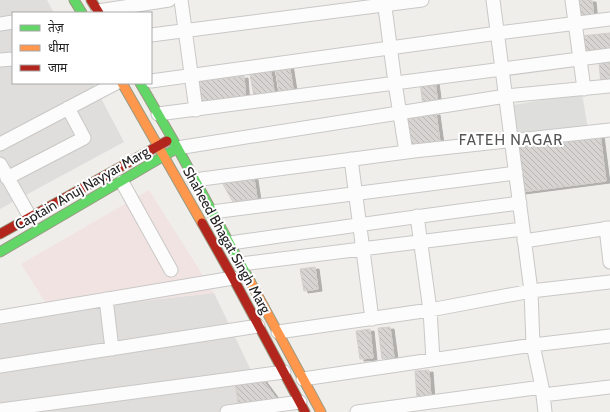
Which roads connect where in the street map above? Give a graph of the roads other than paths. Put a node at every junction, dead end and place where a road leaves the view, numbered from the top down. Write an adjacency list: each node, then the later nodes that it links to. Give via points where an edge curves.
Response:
1 (74, 0): 9 (main road)
2 (169, 0): 8 (street)
3 (181, 0): 14 (street)
4 (422, 0): 7 (street)
5 (493, 0): 15 (street)
6 (572, 0): 13 (street)
7 (384, 2): 14 (street); 17 (street)
8 (96, 8)
9 (81, 12)
10 (610, 19): 13 (street)
11 (12, 22): 12 (street)
12 (0, 24)
13 (575, 24): 15 (street); 20 (street)
14 (185, 30): 16 (street); 23 (street)
15 (498, 34): 17 (street); 22 (street)
16 (152, 35)
17 (390, 49): 23 (street); 25 (street)
18 (610, 55): 20 (street)
19 (12, 59): 21 (street)
20 (580, 59): 22 (street); 30 (street)
21 (0, 60)
22 (502, 69): 25 (street); 31 (street)
23 (192, 76): 24 (street); 33 (street)
24 (152, 81)
25 (395, 83): 33 (street); 34 (street)
26 (114, 84): 32 (street)
27 (123, 84): 40 (main road, Shaheed Bhagat Singh Marg)
28 (141, 84): 35 (main road, Shaheed Bhagat Singh Marg)
29 (610, 86): 30 (street)
30 (584, 89): 31 (street)
31 (506, 96): 34 (street); 37 (street)
32 (68, 108): 39 (street); 46 (street, via 84,138)
33 (196, 110): 35 (street)
34 (400, 113): 38 (street); 41 (street)
35 (158, 114): 38 (main road, Shaheed Bhagat Singh Marg)
36 (610, 130): 37 (street)
37 (511, 140): 41 (street); 45 (street)
38 (174, 143): 40 (main road, Captain Anuj Nayyar Marg); 42 (main road, Captain Anuj Nayyar Marg); 47 (main road, Shaheed Bhagat Singh Marg)
39 (0, 144)
40 (158, 146): 42 (main road, Shaheed Bhagat Singh Marg); 53 (main road, Captain Anuj Nayyar Marg)
41 (406, 152): 43 (street)
42 (164, 157): 48 (main road, Captain Anuj Nayyar Marg); 65 (main road, Shaheed Bhagat Singh Marg)
43 (351, 160): 47 (street); 49 (street)
44 (0, 164): 46 (street)
45 (516, 174): 49 (street); 50 (street)
46 (7, 178): 53 (street)
47 (194, 180): 51 (main road, Shaheed Bhagat Singh Marg)
48 (122, 182): 61 (main road, Captain Anuj Nayyar Marg); 64 (street)
49 (355, 195): 51 (street); 54 (street)
50 (520, 203): 52 (street); 57 (street)
51 (212, 212): 59 (main road, Shaheed Bhagat Singh Marg)
52 (417, 216): 54 (street); 58 (street)
53 (30, 217): 56 (main road, Captain Anuj Nayyar Marg)
54 (360, 225): 59 (street); 60 (street)
55 (608, 228): 57 (street); 62 (street)
56 (0, 234)
57 (524, 235): 58 (street); 67 (street)
58 (421, 242): 60 (street); 69 (street)
59 (229, 243): 63 (main road, Shaheed Bhagat Singh Marg)
60 (364, 250): 63 (street); 71 (street)
61 (0, 252)
62 (610, 262)
63 (241, 264): 73 (main road, Shaheed Bhagat Singh Marg)
64 (171, 270)
65 (233, 278): 68 (street); 72 (main road, Shaheed Bhagat Singh Marg)
66 (610, 282): 67 (street)
67 (531, 291): 69 (street); 75 (street)
68 (106, 299): 70 (street); 76 (street)
69 (430, 310): 71 (street); 77 (street)
70 (0, 317)
71 (372, 319): 73 (street)
72 (258, 326): 76 (street); 79 (main road, Shaheed Bhagat Singh Marg)
73 (278, 332): 80 (main road, Shaheed Bhagat Singh Marg)
74 (610, 336): 75 (street)
75 (533, 345): 77 (street); 82 (street)
76 (112, 349): 78 (street)
77 (433, 360): 80 (street)
78 (0, 366)
79 (284, 372): 83 (main road, Shaheed Bhagat Singh Marg); 84 (street)
80 (303, 379): 86 (main road, Shaheed Bhagat Singh Marg)
81 (610, 387): 82 (street)
82 (543, 391): 87 (street); 88 (street)
83 (302, 407): 85 (street)
84 (0, 410)
85 (227, 412)
86 (321, 412)
87 (357, 412)
88 (545, 412)

